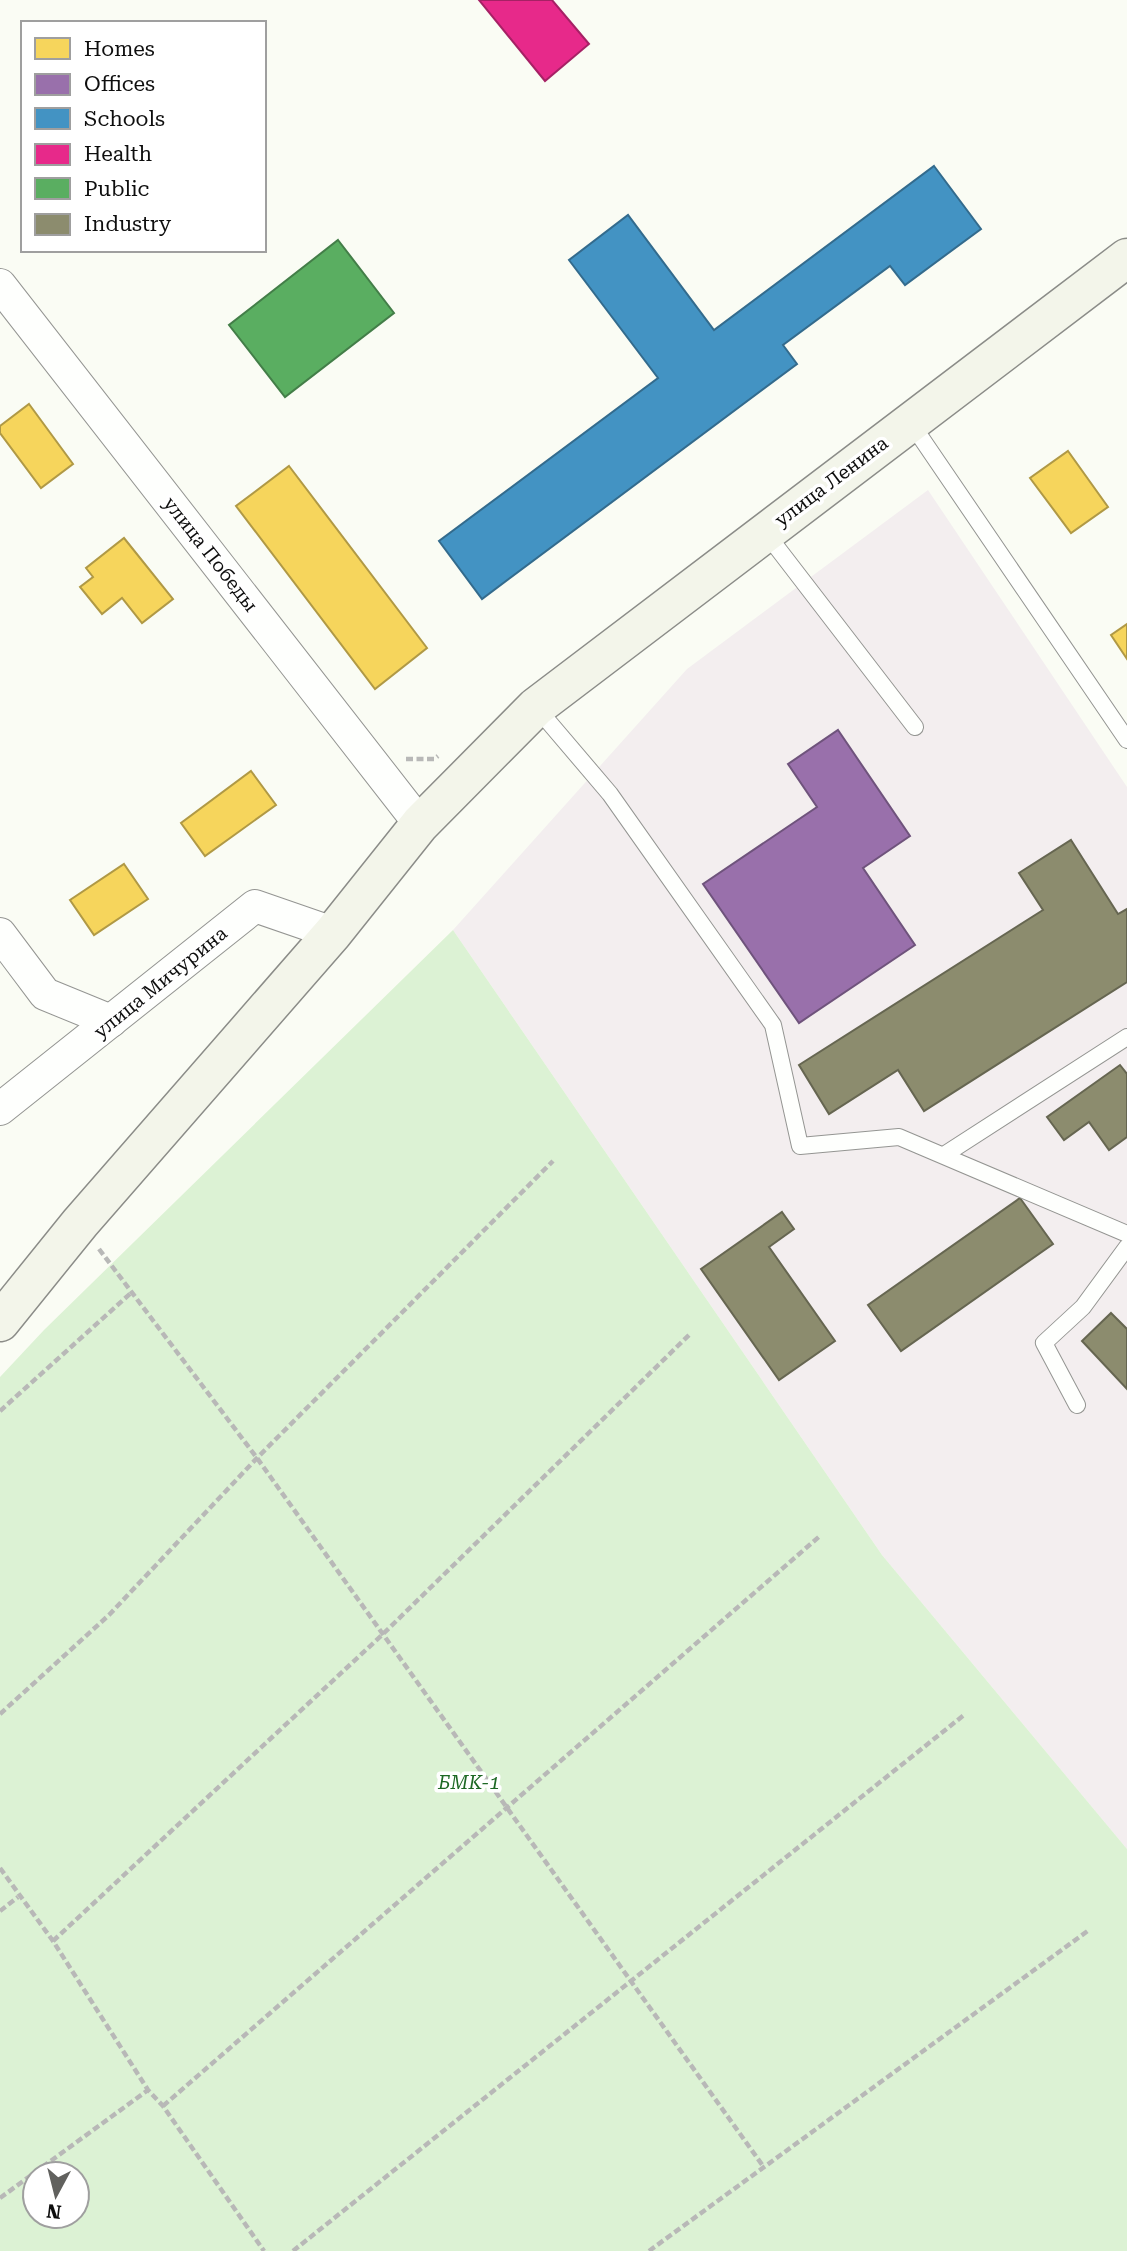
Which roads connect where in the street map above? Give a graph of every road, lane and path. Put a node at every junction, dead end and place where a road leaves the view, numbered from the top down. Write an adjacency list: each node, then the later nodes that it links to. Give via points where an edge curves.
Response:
1 (1127, 258): 3 (main road, улица Ленина)
2 (0, 285): 8 (street, улица Победы)
3 (910, 421): 4 (main road, улица Ленина); 7 (lane)
4 (765, 531): 5 (main road, улица Ленина); 6 (lane)
5 (536, 707): 8 (main road, улица Ленина); 14 (lane, via 610,794 773,1025 800,1146 899,1136)
6 (915, 727)
7 (1127, 740)
8 (420, 824): 9 (main road, улица Ленина)
9 (333, 933): 11 (street, улица Мичурина, via 255,906); 16 (main road, улица Ленина)
10 (0, 934): 11 (street, via 45,994)
11 (111, 1021): 13 (street, улица Мичурина)
12 (1127, 1037): 14 (lane)
13 (0, 1109)
14 (944, 1156): 17 (lane)
15 (553, 1161): 24 (path)
16 (80, 1223): 19 (path); 20 (main road, улица Ленина)
17 (1127, 1234)
18 (1127, 1247): 22 (lane, via 1083,1307 1044,1343)
19 (132, 1292): 23 (path); 24 (path)
20 (0, 1322)
21 (689, 1335): 26 (path)
22 (1077, 1405)
23 (0, 1411)
24 (257, 1458): 26 (path); 27 (path, via 109,1615)
25 (821, 1535): 29 (path)
26 (382, 1635): 29 (path); 34 (path)
27 (0, 1714)
28 (964, 1715): 35 (path)
29 (505, 1809): 35 (path); 37 (path)
30 (0, 1868): 31 (path)
31 (18, 1897): 32 (path); 34 (path)
32 (0, 1911)
33 (1089, 1930): 38 (path)
34 (53, 1941): 36 (path)
35 (630, 1984): 38 (path); 41 (path)
36 (148, 2091): 37 (path); 39 (path)
37 (163, 2106): 40 (path)
38 (763, 2166): 42 (path)
39 (0, 2197)
40 (264, 2251)
41 (293, 2251)
42 (649, 2251)

